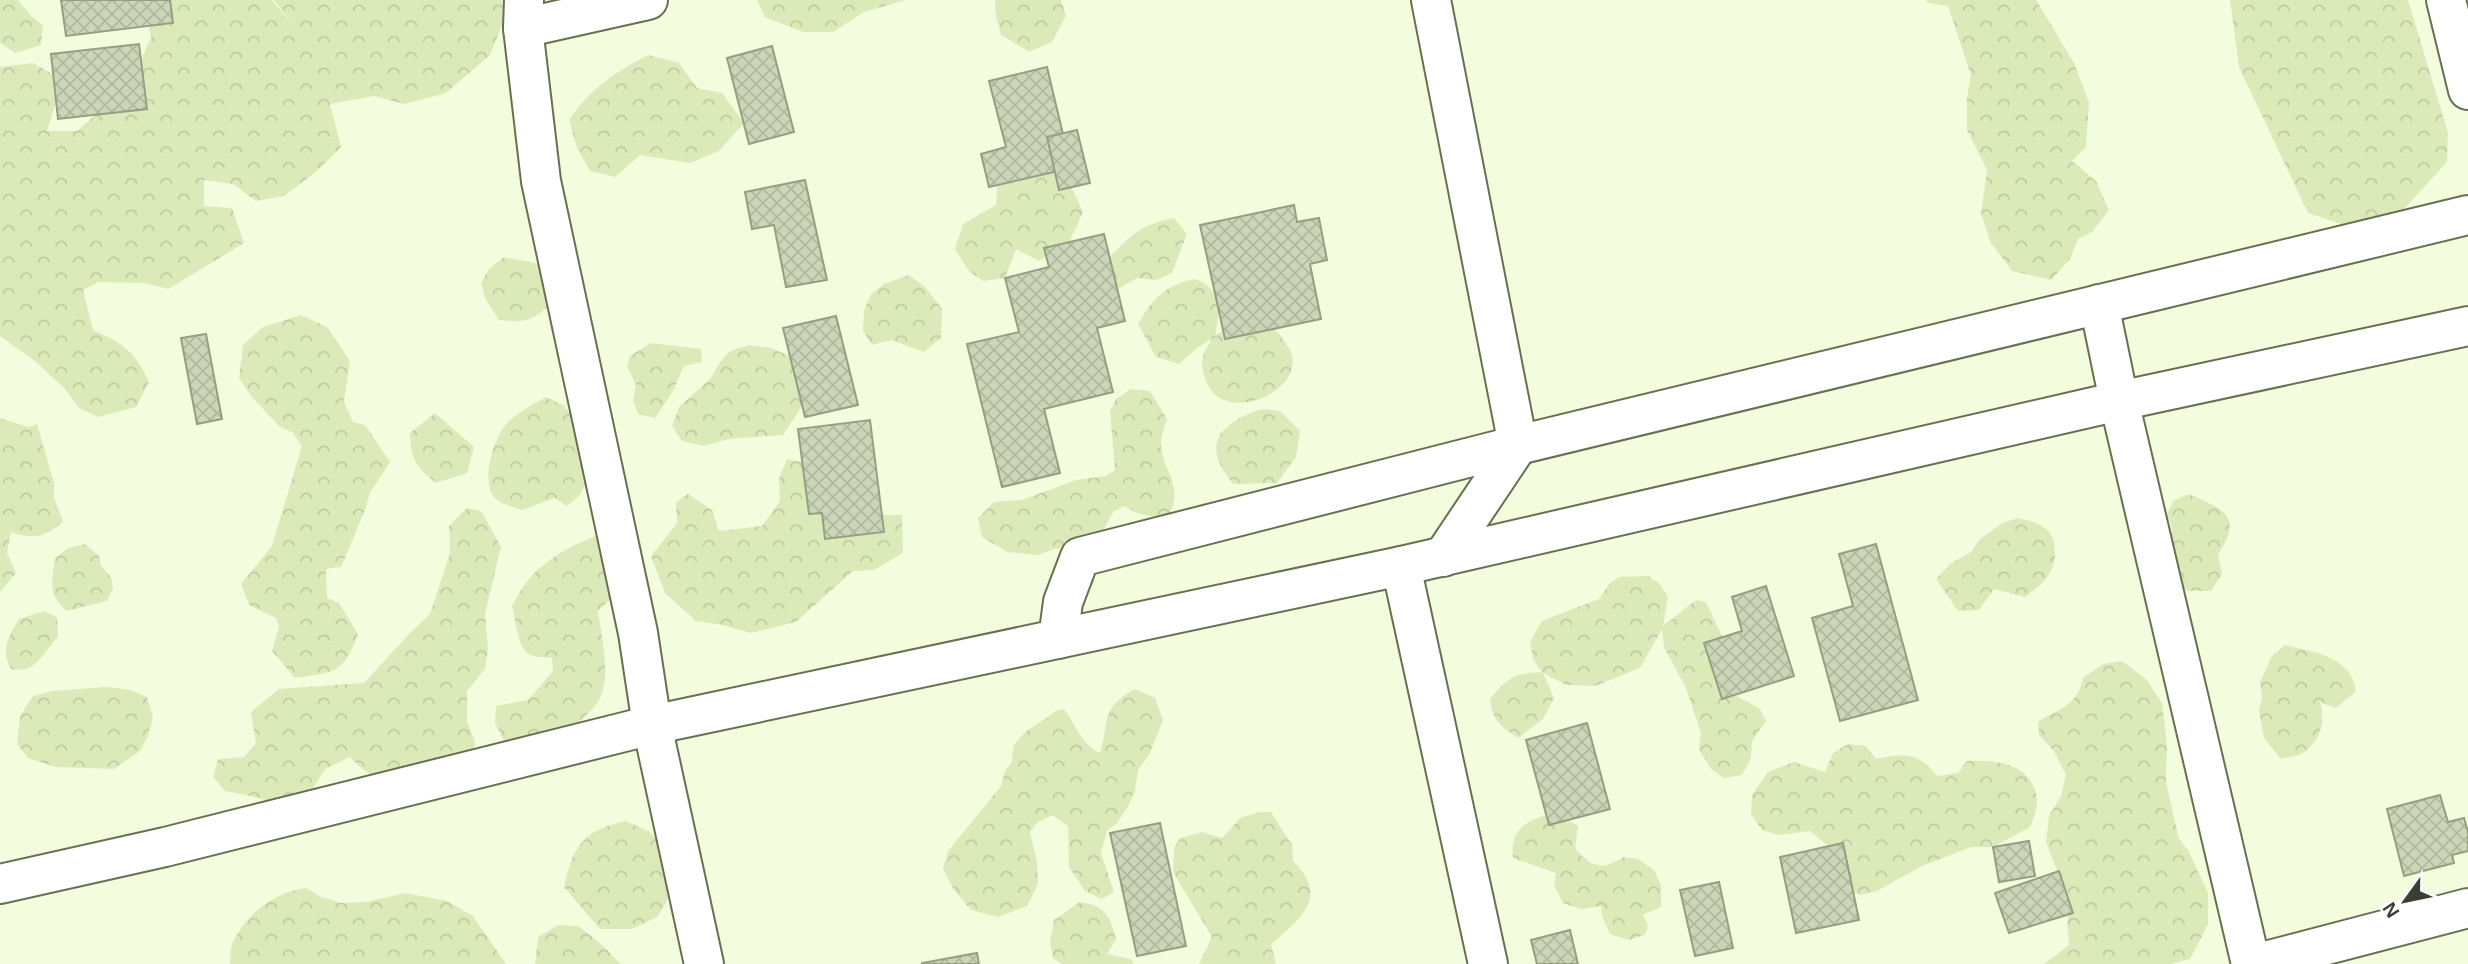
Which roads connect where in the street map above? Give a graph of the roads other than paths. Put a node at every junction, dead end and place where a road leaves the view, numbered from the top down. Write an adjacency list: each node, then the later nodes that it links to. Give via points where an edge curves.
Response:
1 (648, 0): 4 (street)
2 (1430, 0): 10 (street)
3 (2446, 0): 5 (street)
4 (523, 14): 14 (street, via 541,181 638,633)
5 (2468, 90)
6 (2468, 215): 7 (street)
7 (2099, 304): 9 (street); 10 (street)
8 (2468, 326): 9 (street)
9 (2119, 401): 11 (street); 19 (street)
10 (1518, 445): 11 (street); 13 (street, via 1080,557 1063,602)
11 (1443, 556): 12 (street)
12 (1401, 566): 13 (street); 18 (street)
13 (1058, 639): 14 (street)
14 (652, 725): 15 (street); 17 (street)
15 (0, 884)
16 (2468, 908): 19 (street)
17 (705, 964)
18 (1488, 964)
19 (2253, 964)

